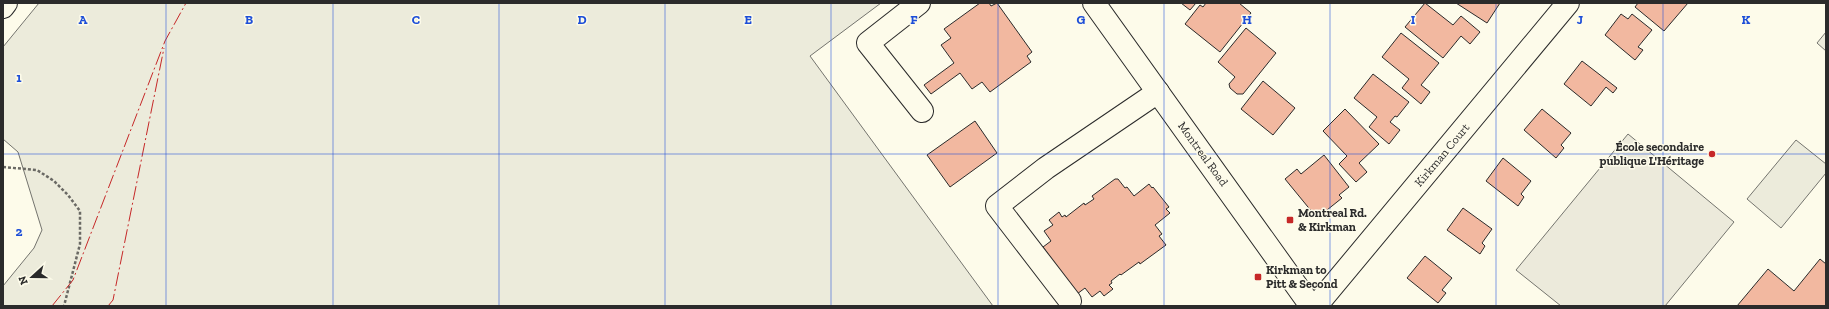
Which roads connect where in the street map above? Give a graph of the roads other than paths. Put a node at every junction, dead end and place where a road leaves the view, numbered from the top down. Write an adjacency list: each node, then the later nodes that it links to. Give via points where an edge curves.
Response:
1 (6, 3): 5 (street)
2 (919, 3): 7 (street, via 868,43)
3 (1094, 3): 6 (street, Montreal Road)
4 (1568, 3): 10 (street, Kirkman Court)
5 (3, 7)
6 (1158, 92): 8 (street, via 997,206); 9 (street, Montreal Road)
7 (922, 111)
8 (1070, 301)
9 (1311, 306)
10 (1316, 306)

